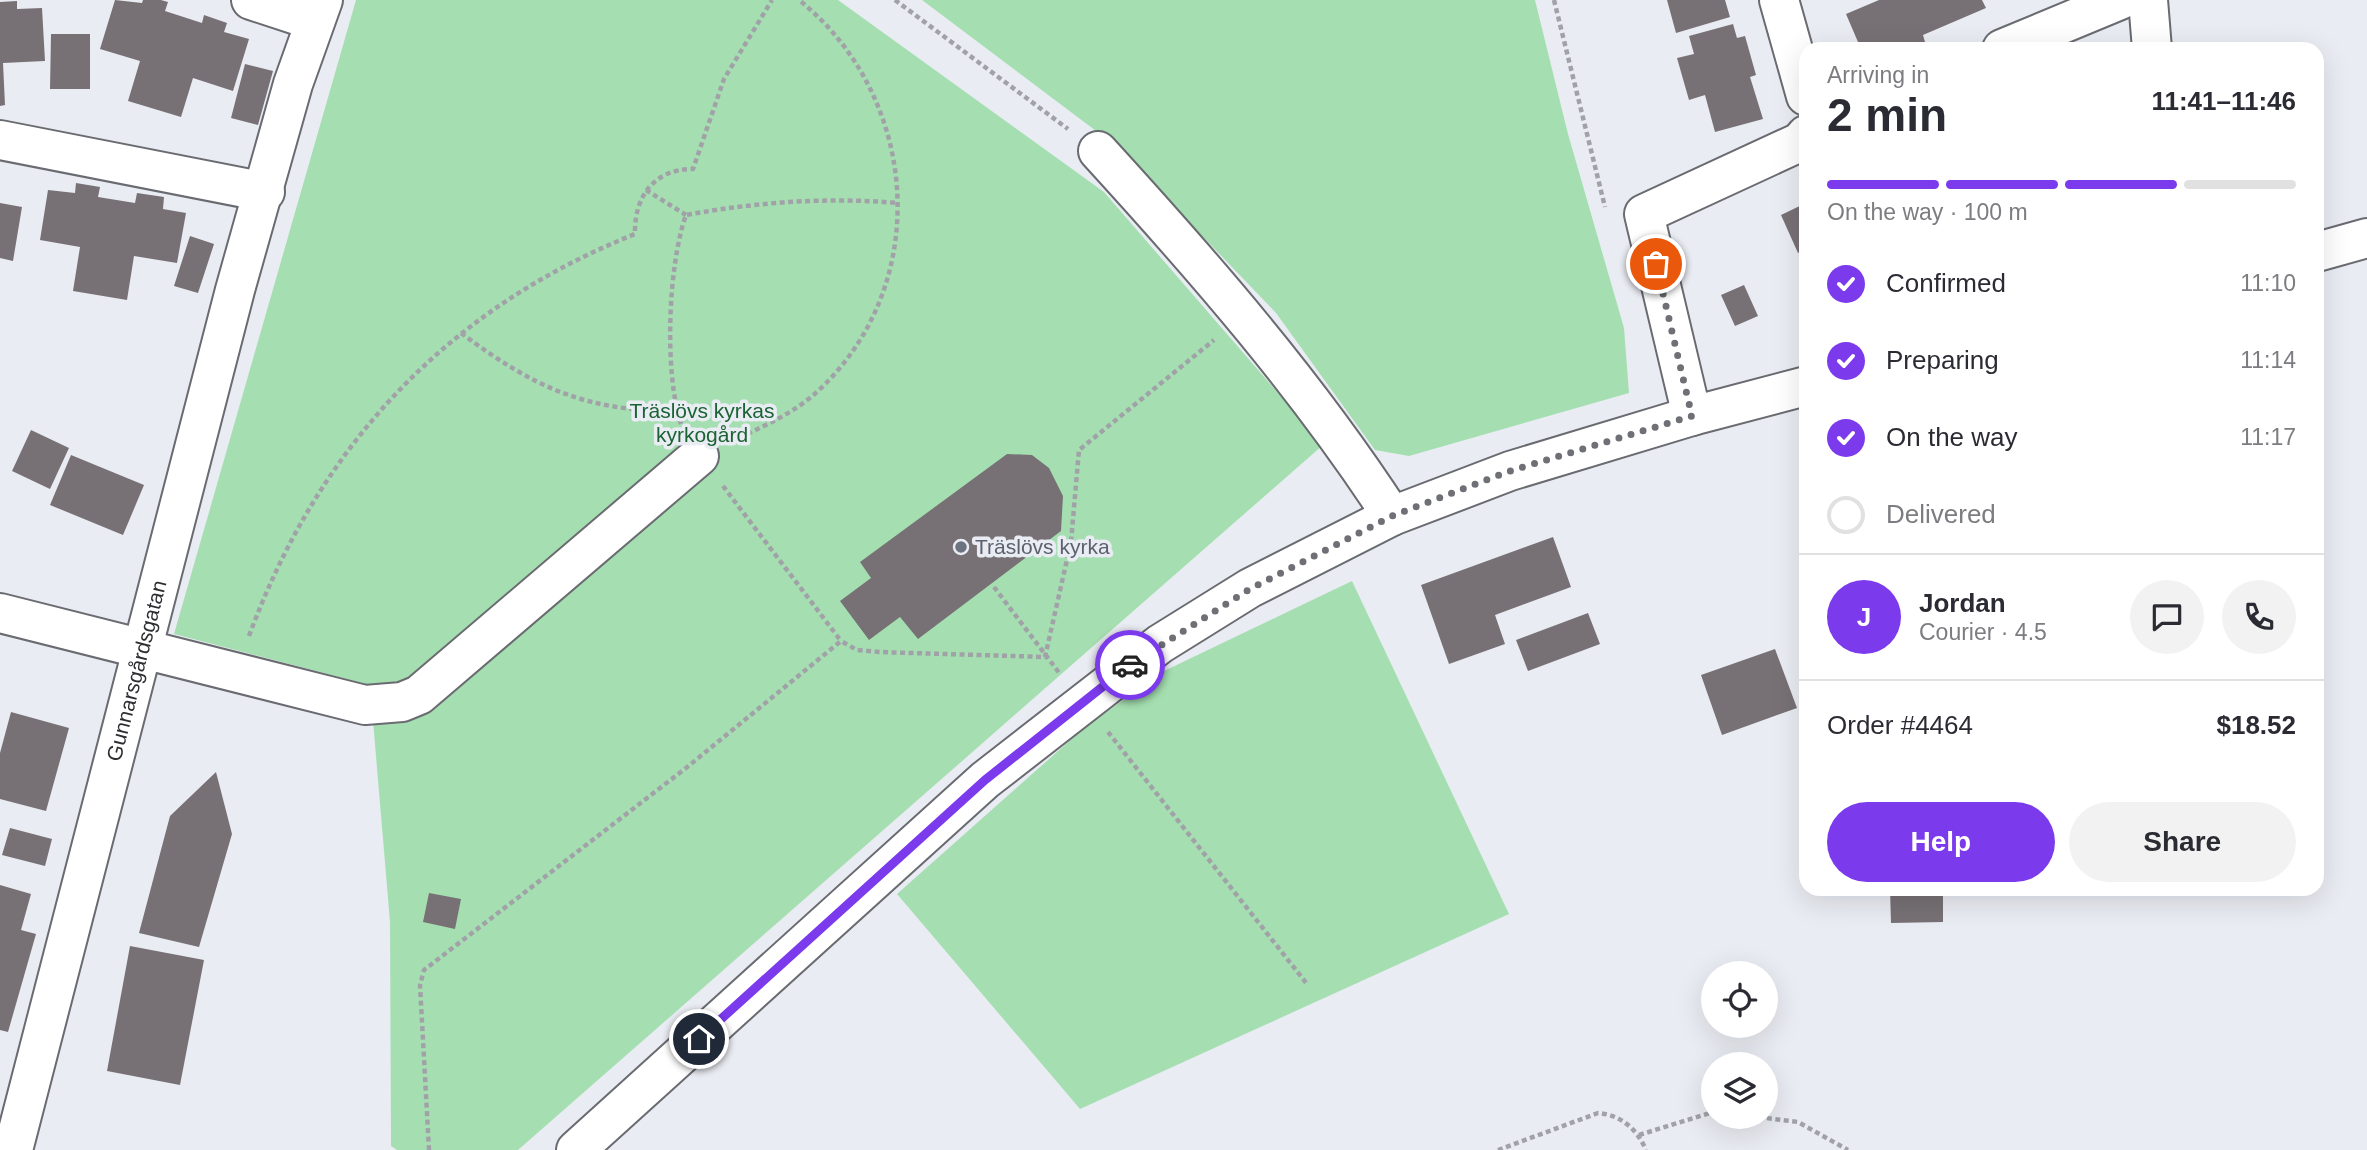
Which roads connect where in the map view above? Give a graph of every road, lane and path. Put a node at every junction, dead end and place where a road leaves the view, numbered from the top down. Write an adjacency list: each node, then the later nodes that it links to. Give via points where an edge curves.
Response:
1 (251, 0): 8 (street, Gunnarsgårdsgatan)
2 (772, 0): 15 (path, via 724,79 693,169 668,173)
3 (799, 0): 17 (path, via 821,17 866,75 895,153)
4 (895, 0): 14 (path)
5 (1779, 0): 11 (street)
6 (2120, 0): 9 (street)
7 (2148, 0): 10 (street)
8 (319, 10): 16 (street, Gunnarsgårdsgatan, via 293,84)
9 (2019, 42)
10 (2151, 42)
11 (1799, 71)
12 (0, 140): 16 (street)
13 (1799, 142): 25 (street, via 1644,214)
14 (1098, 151): 21 (street)
15 (646, 190): 18 (path); 22 (path, via 635,215 635,234 534,282)
16 (265, 191): 31 (street, Gunnarsgårdsgatan)
17 (898, 203): 18 (path, via 783,200); 26 (path, via 883,293 845,361 797,408)
18 (686, 215): 24 (path, via 672,274)
19 (2367, 239): 20 (street)
20 (2324, 250)
21 (1244, 316): 27 (street, via 1350,451); 32 (path, via 1079,450 1071,542)
22 (460, 333): 24 (path, via 508,368 569,397 620,408); 33 (path, via 415,372 313,502 254,620)
23 (1799, 388): 25 (street)
24 (677, 412): 26 (path)
25 (1692, 416): 27 (street, via 1510,471)
26 (699, 456): 30 (path); 33 (street, via 419,695 402,702 365,705)
27 (1392, 516): 34 (street, via 1250,589 1160,644)
28 (994, 587): 32 (path)
29 (0, 613): 31 (street)
30 (841, 641): 32 (path, via 857,650 878,652); 41 (path, via 686,768 424,970 420,985)
31 (141, 648): 33 (street); 36 (street, Gunnarsgårdsgatan)
32 (1045, 657): 34 (path)
33 (237, 673)
34 (1082, 701): 35 (path); 42 (street, via 985,780)
35 (1307, 984)
36 (12, 1110): 40 (street, Gunnarsgårdsgatan)
37 (1701, 1116): 39 (path)
38 (1778, 1120): 45 (path, via 1798,1122)
39 (1639, 1135): 43 (path, via 1611,1114 1598,1113); 44 (path)
40 (13, 1150)
41 (429, 1150)
42 (576, 1150)
43 (1498, 1150)
44 (1646, 1150)
45 (1848, 1150)

